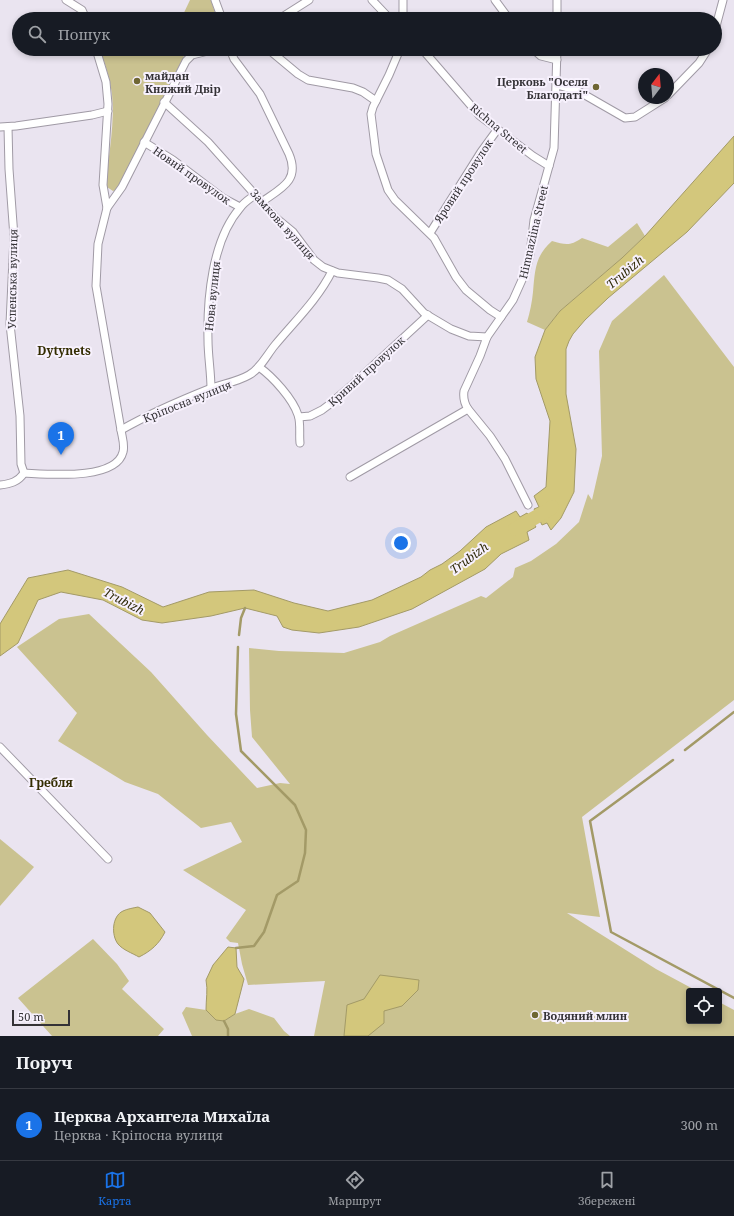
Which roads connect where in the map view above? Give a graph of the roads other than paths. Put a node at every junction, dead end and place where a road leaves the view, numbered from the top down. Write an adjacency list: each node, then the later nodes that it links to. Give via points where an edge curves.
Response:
1 (66, 0): 9 (street)
2 (215, 0): 10 (street)
3 (309, 0): 11 (street)
4 (372, 0): 12 (street)
5 (403, 0): 13 (street)
6 (495, 0): 14 (street)
7 (557, 0): 15 (street)
8 (723, 0): 16 (street)
9 (83, 12)
10 (219, 12)
11 (290, 12)
12 (383, 12)
13 (403, 12)
14 (504, 12)
15 (557, 12)
16 (720, 12)
17 (98, 56): 32 (street, via 107,88)
18 (191, 56): 30 (street)
19 (233, 56): 39 (street, via 260,94 292,163 293,174 287,182)
20 (276, 56): 29 (street, via 308,80 354,88)
21 (397, 56): 29 (street)
22 (428, 56): 35 (street, Richna Street, via 473,109)
23 (541, 56): 26 (street)
24 (557, 56): 26 (street, Himnaziina Street)
25 (704, 56): 28 (street)
26 (557, 60): 27 (street, Himnaziina Street)
27 (557, 85): 31 (street, via 584,94 625,118 635,117); 37 (street, Himnaziina Street, via 554,144)
28 (674, 89)
29 (376, 101): 42 (street, via 372,111 372,129 378,161 388,190)
30 (164, 102): 36 (street); 38 (street, Замкова вулиця, via 208,142)
31 (656, 104)
32 (108, 111): 34 (street); 41 (street, via 103,185)
33 (0, 127): 34 (street)
34 (8, 127): 53 (street, Успенська вулиця, via 14,237 10,324 20,416 20,459)
35 (497, 130): 37 (street, Richna Street); 42 (street, Яровий провулок)
36 (144, 142): 40 (street, Новий провулок, via 173,160 223,198); 41 (street, via 122,187)
37 (549, 166): 45 (street, Himnaziina Street, via 534,220 526,271 516,296)
38 (256, 194): 39 (street, Замкова вулиця); 40 (street, Нова вулиця)
39 (263, 201): 43 (street, Замкова вулиця, via 276,218 297,236 314,260)
40 (240, 207): 48 (street, Нова вулиця, via 227,228 214,262 208,327)
41 (107, 208): 51 (street, via 98,244 96,286)
42 (430, 233): 45 (street, via 462,286)
43 (332, 271): 44 (street, Замкова вулиця, via 388,280 402,289); 47 (street, Кріпосна вулиця, via 320,292)
44 (428, 315): 46 (street, Замкова вулиця, via 463,335); 50 (street, Кривий провулок, via 330,404 310,416)
45 (502, 317): 46 (street, Himnaziina Street)
46 (487, 337): 49 (street, Himnaziina Street, via 464,391 464,401)
47 (259, 367): 48 (street, Кріпосна вулиця, via 242,378); 50 (street, via 277,383)
48 (211, 389): 51 (street, Кріпосна вулиця, via 165,407)
49 (468, 409): 54 (street); 56 (street, via 505,459)
50 (299, 417): 52 (street)
51 (121, 430): 53 (street, via 123,452 120,460 113,466 83,473)
52 (300, 443)
53 (24, 473): 55 (street, via 15,482)
54 (350, 477)
55 (0, 485)
56 (528, 505)
57 (0, 747): 58 (street)
58 (108, 859)

